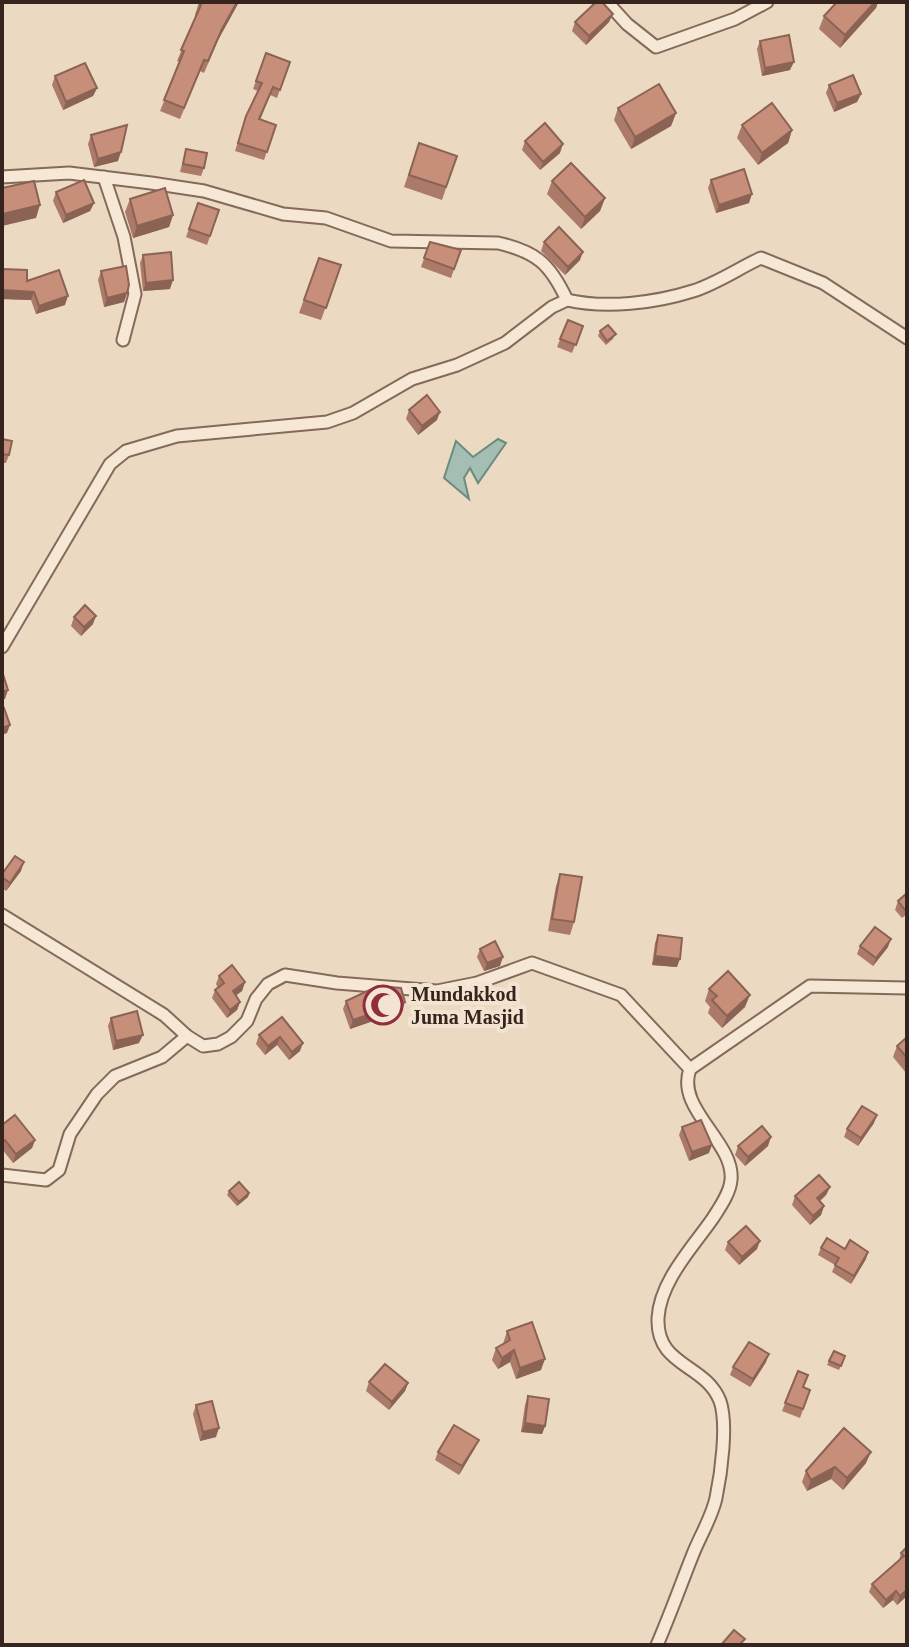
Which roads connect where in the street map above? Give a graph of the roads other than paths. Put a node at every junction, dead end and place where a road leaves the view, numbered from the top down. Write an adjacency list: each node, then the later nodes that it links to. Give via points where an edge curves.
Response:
1 (607, 2): 2 (street, via 656,47)
2 (767, 2)
3 (2, 177): 4 (street)
4 (104, 177): 5 (street, via 204,191 283,214 326,218 391,241 515,247 540,258); 7 (street, via 135,294)
5 (567, 300): 6 (street, via 590,305 694,291 761,258 823,283); 8 (street, via 505,343 412,379 327,422 177,436 126,451 110,464)
6 (907, 338)
7 (123, 340)
8 (2, 647)
9 (2, 915): 11 (street, via 164,1015)
10 (907, 988): 12 (street, via 810,986)
11 (187, 1036): 12 (street, via 203,1046 231,1037 268,984 285,975 437,991 532,963 621,995); 13 (street, via 162,1057 115,1076 97,1094 70,1134 52,1178)
12 (690, 1069): 14 (street, via 688,1086 696,1109 726,1157 732,1179 723,1202 662,1292 659,1338 720,1401 724,1429 716,1499)
13 (2, 1175)
14 (657, 1645)

